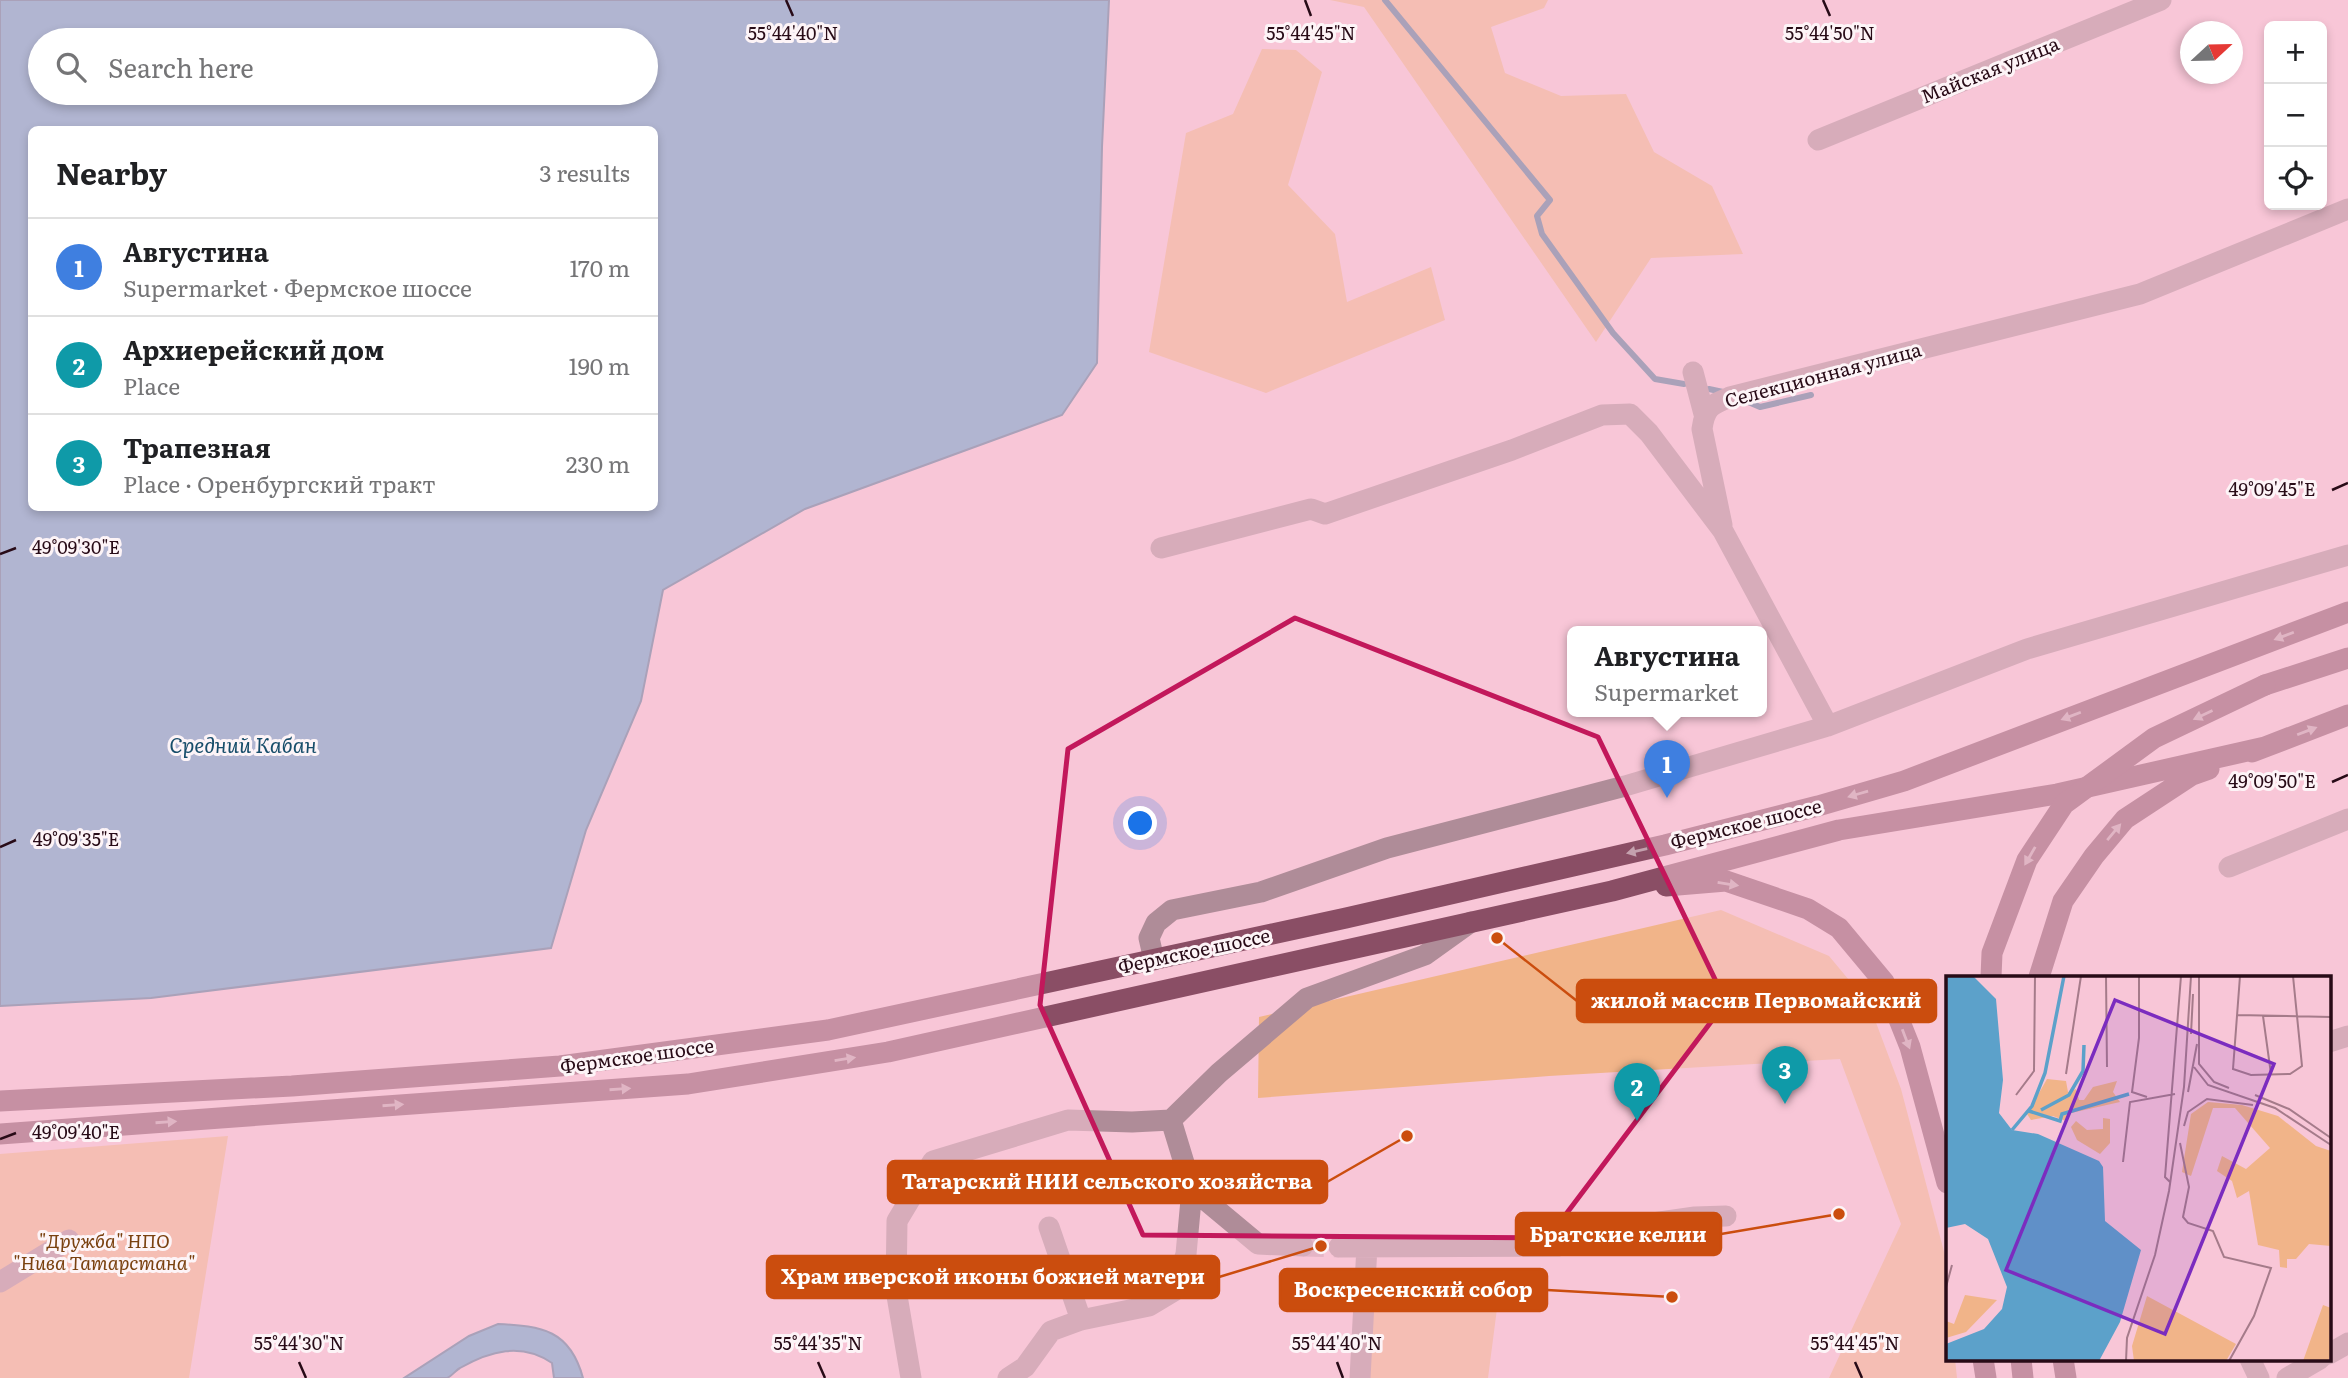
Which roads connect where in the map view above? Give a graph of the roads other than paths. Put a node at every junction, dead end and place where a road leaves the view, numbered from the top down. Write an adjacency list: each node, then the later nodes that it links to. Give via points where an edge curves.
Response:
1 (2161, 0): 2 (street, Майская улица)
2 (1818, 140)
3 (2348, 209): 5 (street, Селекционная улица, via 2140,294 1730,397)
4 (1693, 372): 5 (street)
5 (1704, 414): 6 (street, Селекционная улица, via 1702,429)
6 (1723, 531): 7 (street, via 1630,414 1602,415 1325,514 1311,509); 12 (street)
7 (1161, 548)
8 (2348, 555): 12 (street, via 2027,649)
9 (2348, 612): 18 (main road, Фермское шоссе, one-way to 18, via 1904,781 1665,845)
10 (2348, 658): 19 (main road, one-way to 19, bridge, via 2264,685 2154,738 2064,804 2027,860 1992,953)
11 (2348, 715): 13 (main road, one-way to 11)
12 (1828, 726): 18 (street, via 1625,786 1387,848 1261,892 1172,910 1156,923 1149,938)
13 (2265, 747): 16 (main road, Фермское шоссе, via 2057,794 1839,830); 20 (main road, one-way to 13, via 2063,901 2125,819 2192,775)
14 (2348, 819): 15 (street)
15 (2229, 867)
16 (1612, 891): 17 (main road, Фермское шоссе); 26 (main road, one-way to 26, via 1726,881 1808,909 1839,928 1884,982 1910,1047)
17 (1472, 921): 24 (street, via 1425,956 1307,998); 25 (main road, Фермское шоссе, one-way to 17, via 688,1084 888,1052)
18 (1154, 960): 23 (main road, Фермское шоссе, via 828,1030 559,1066)
19 (1991, 976)
20 (2039, 976)
21 (2348, 1036): 22 (street)
22 (2330, 1042)
23 (0, 1101)
24 (1171, 1120): 27 (street); 43 (street, via 1068,1120 933,1161 897,1221 896,1290)
25 (0, 1133)
26 (1946, 1179)
27 (1192, 1189): 31 (street, via 1258,1244); 35 (street, via 1186,1254 1174,1291 1149,1306)
28 (1726, 1216): 33 (street, via 1653,1223 1558,1247)
29 (1049, 1227): 35 (street)
30 (69, 1240): 34 (street)
31 (1303, 1246)
32 (1339, 1247): 33 (street)
33 (1367, 1247): 45 (street)
34 (0, 1282)
35 (1081, 1320): 44 (street, via 1051,1331 1025,1367)
36 (2348, 1343): 37 (street)
37 (2330, 1353)
38 (1983, 1360): 46 (main road)
39 (2021, 1360): 47 (main road)
40 (2063, 1360): 48 (main road)
41 (2250, 1360): 49 (street)
42 (2318, 1360): 50 (street)
43 (911, 1378)
44 (1008, 1378)
45 (1360, 1378)
46 (1986, 1378)
47 (2023, 1378)
48 (2066, 1378)
49 (2259, 1378)
50 (2287, 1378)

